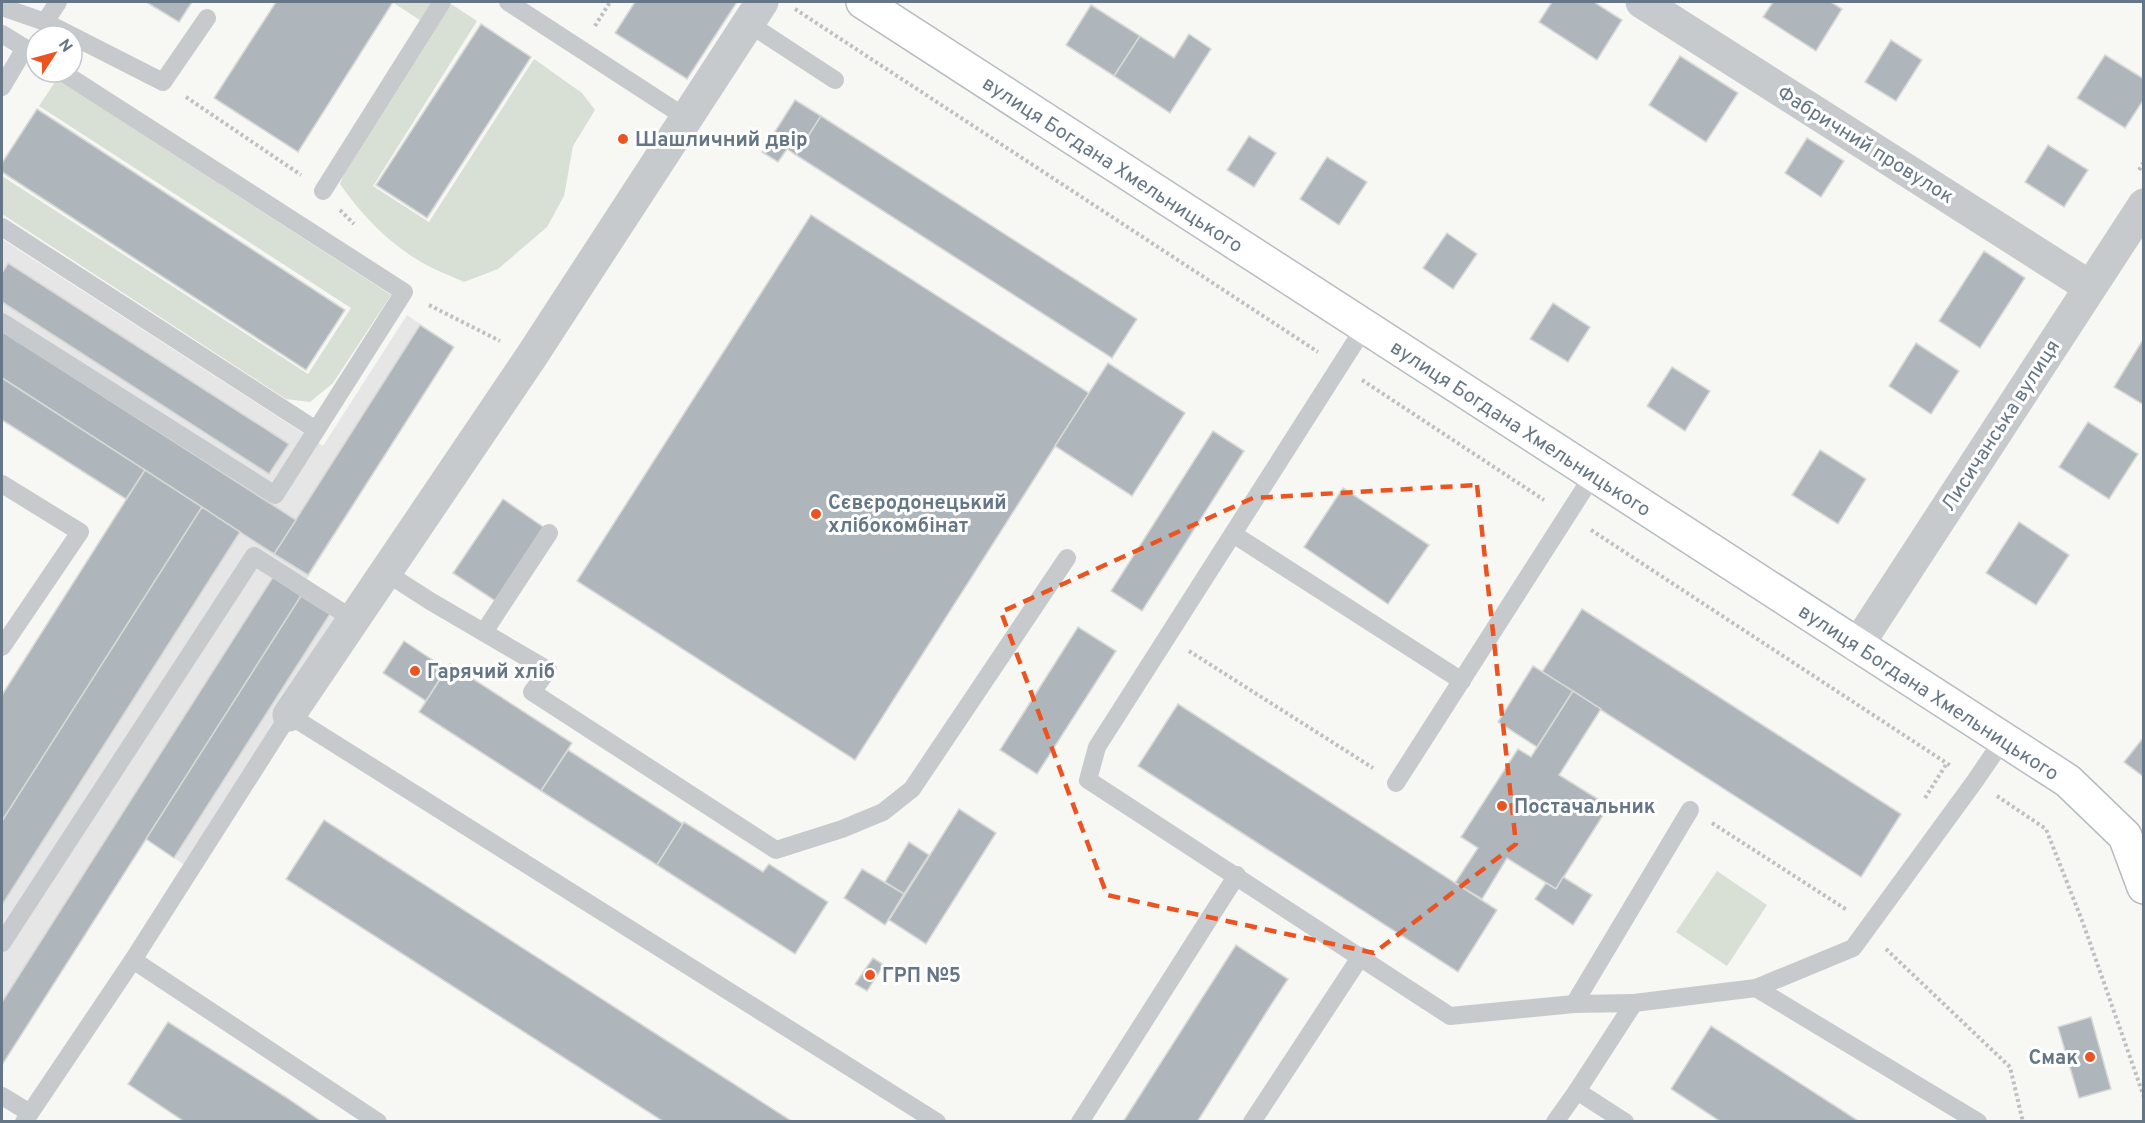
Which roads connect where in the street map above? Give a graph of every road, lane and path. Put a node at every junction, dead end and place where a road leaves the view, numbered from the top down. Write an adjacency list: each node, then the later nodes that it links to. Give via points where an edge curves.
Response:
1 (58, 2): 9 (lane)
2 (442, 2): 20 (lane)
3 (508, 2): 17 (lane)
4 (863, 2): 26 (street, вулиця Богдана Хмельницького)
5 (1642, 2): 23 (street, Фабричний провулок)
6 (2, 7): 9 (lane)
7 (767, 10): 13 (lane); 17 (street); 28 (path)
8 (207, 18): 14 (lane)
9 (45, 22): 14 (lane)
10 (2, 34): 11 (lane)
11 (24, 48)
12 (24, 60): 16 (lane)
13 (836, 80)
14 (163, 82): 20 (path)
15 (81, 84): 24 (lane)
16 (2, 87)
17 (687, 119): 27 (street)
18 (2144, 162): 19 (path)
19 (2138, 172)
20 (323, 191)
21 (2144, 205): 23 (street, Лисичанська вулиця)
22 (2, 227): 29 (lane)
23 (2090, 287): 40 (street, Лисичанська вулиця)
24 (404, 292): 27 (path); 29 (lane)
25 (2, 322): 29 (lane, via 275,495)
26 (1364, 328): 28 (lane); 30 (street, вулиця Богдана Хмельницького)
27 (531, 357): 36 (street)
28 (1340, 366): 32 (path); 34 (lane)
29 (316, 430)
30 (1593, 475): 32 (lane); 40 (street, вулиця Богдана Хмельницького)
31 (2, 484): 41 (lane, via 80,532)
32 (1568, 515): 42 (lane); 45 (path)
33 (549, 534): 38 (lane)
34 (1233, 534): 39 (lane); 42 (lane)
35 (1067, 558): 38 (lane, via 912,789 883,812 776,850 532,692 548,670)
36 (385, 572): 37 (street); 38 (lane)
37 (353, 619): 43 (street); 55 (lane, via 254,556)
38 (484, 632)
39 (1167, 637): 47 (path); 51 (lane, via 1096,747 1088,780)
40 (1857, 646): 44 (street, вулиця Богдана Хмельницького)
41 (2, 647)
42 (1462, 681): 47 (lane)
43 (289, 715): 57 (lane); 66 (lane)
44 (2003, 740): 46 (lane); 50 (street, вулиця Богдана Хмельницького, via 2067,781)
45 (1947, 763): 46 (path); 48 (path)
46 (1975, 781): 54 (lane); 63 (path, via 2046,829)
47 (1396, 783)
48 (1922, 803)
49 (1690, 810): 53 (path); 60 (lane)
50 (2134, 841): 52 (street, вулиця Богдана Хмельницького)
51 (1237, 875): 56 (lane); 67 (lane)
52 (2144, 887)
53 (1851, 912)
54 (1866, 930): 58 (lane, via 1853,948); 72 (path, via 2010,1067)
55 (2, 943)
56 (1361, 956): 60 (lane, via 1450,1016); 68 (lane)
57 (133, 960): 64 (lane); 65 (lane)
58 (1756, 988): 59 (lane); 71 (lane)
59 (1634, 1003): 60 (lane); 61 (lane)
60 (1574, 1004)
61 (1578, 1092): 69 (lane); 70 (lane)
62 (2, 1096): 64 (lane)
63 (2144, 1097)
64 (27, 1117)
65 (378, 1122)
66 (937, 1122)
67 (1080, 1122)
68 (1252, 1122)
69 (1555, 1122)
70 (1624, 1122)
71 (1978, 1122)
72 (2023, 1122)

